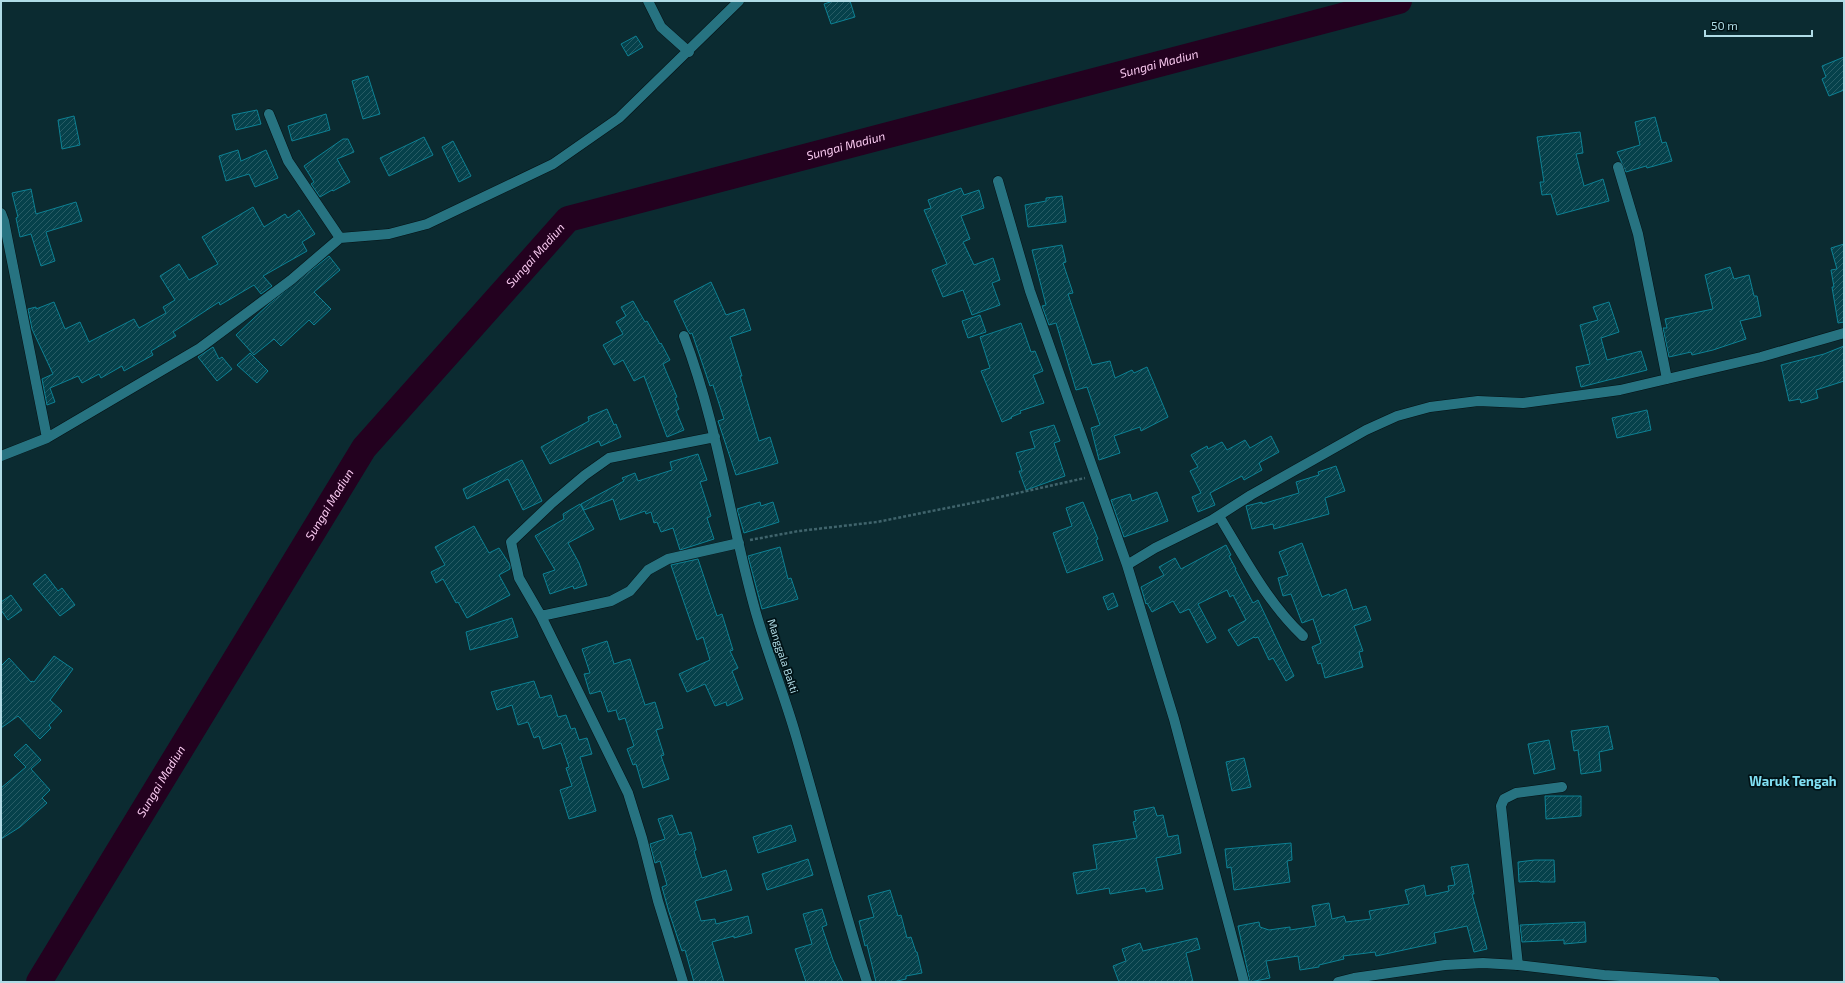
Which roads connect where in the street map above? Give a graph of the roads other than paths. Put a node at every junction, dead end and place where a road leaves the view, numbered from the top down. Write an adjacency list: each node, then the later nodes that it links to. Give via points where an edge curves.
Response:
1 (648, 1): 3 (street, via 661,27)
2 (739, 1): 3 (street)
3 (689, 52): 8 (street, via 619,118 553,164 427,224 389,234)
4 (270, 114): 8 (street, via 288,161)
5 (1618, 168): 11 (street, via 1638,234)
6 (998, 181): 17 (street, via 1030,291)
7 (1, 213): 12 (street)
8 (340, 238): 12 (street, via 291,280 200,348)
9 (1844, 333): 11 (street)
10 (684, 336): 13 (street, Manggala Bakti, via 698,372)
11 (1667, 379): 15 (street, via 1574,397 1523,403 1478,402 1430,408 1397,416 1366,430)
12 (47, 438): 14 (street)
13 (715, 438): 16 (street, Manggala Bakti); 18 (street, via 610,458 585,475 517,534 511,542 518,578)
14 (1, 456)
15 (1219, 516): 17 (street); 19 (street, via 1254,575 1288,622)
16 (739, 543): 18 (street, via 668,559 648,570 630,592 611,601); 23 (street, Manggala Bakti, via 756,613 795,733)
17 (1127, 565): 24 (street, via 1174,719)
18 (541, 616): 22 (street, via 628,793)
19 (1303, 636)
20 (1562, 787): 21 (street, via 1516,793 1504,800 1501,806)
21 (1518, 965): 25 (street, via 1444,965); 26 (street, via 1604,975)
22 (683, 982)
23 (867, 982)
24 (1244, 982)
25 (1338, 982)
26 (1715, 982)

